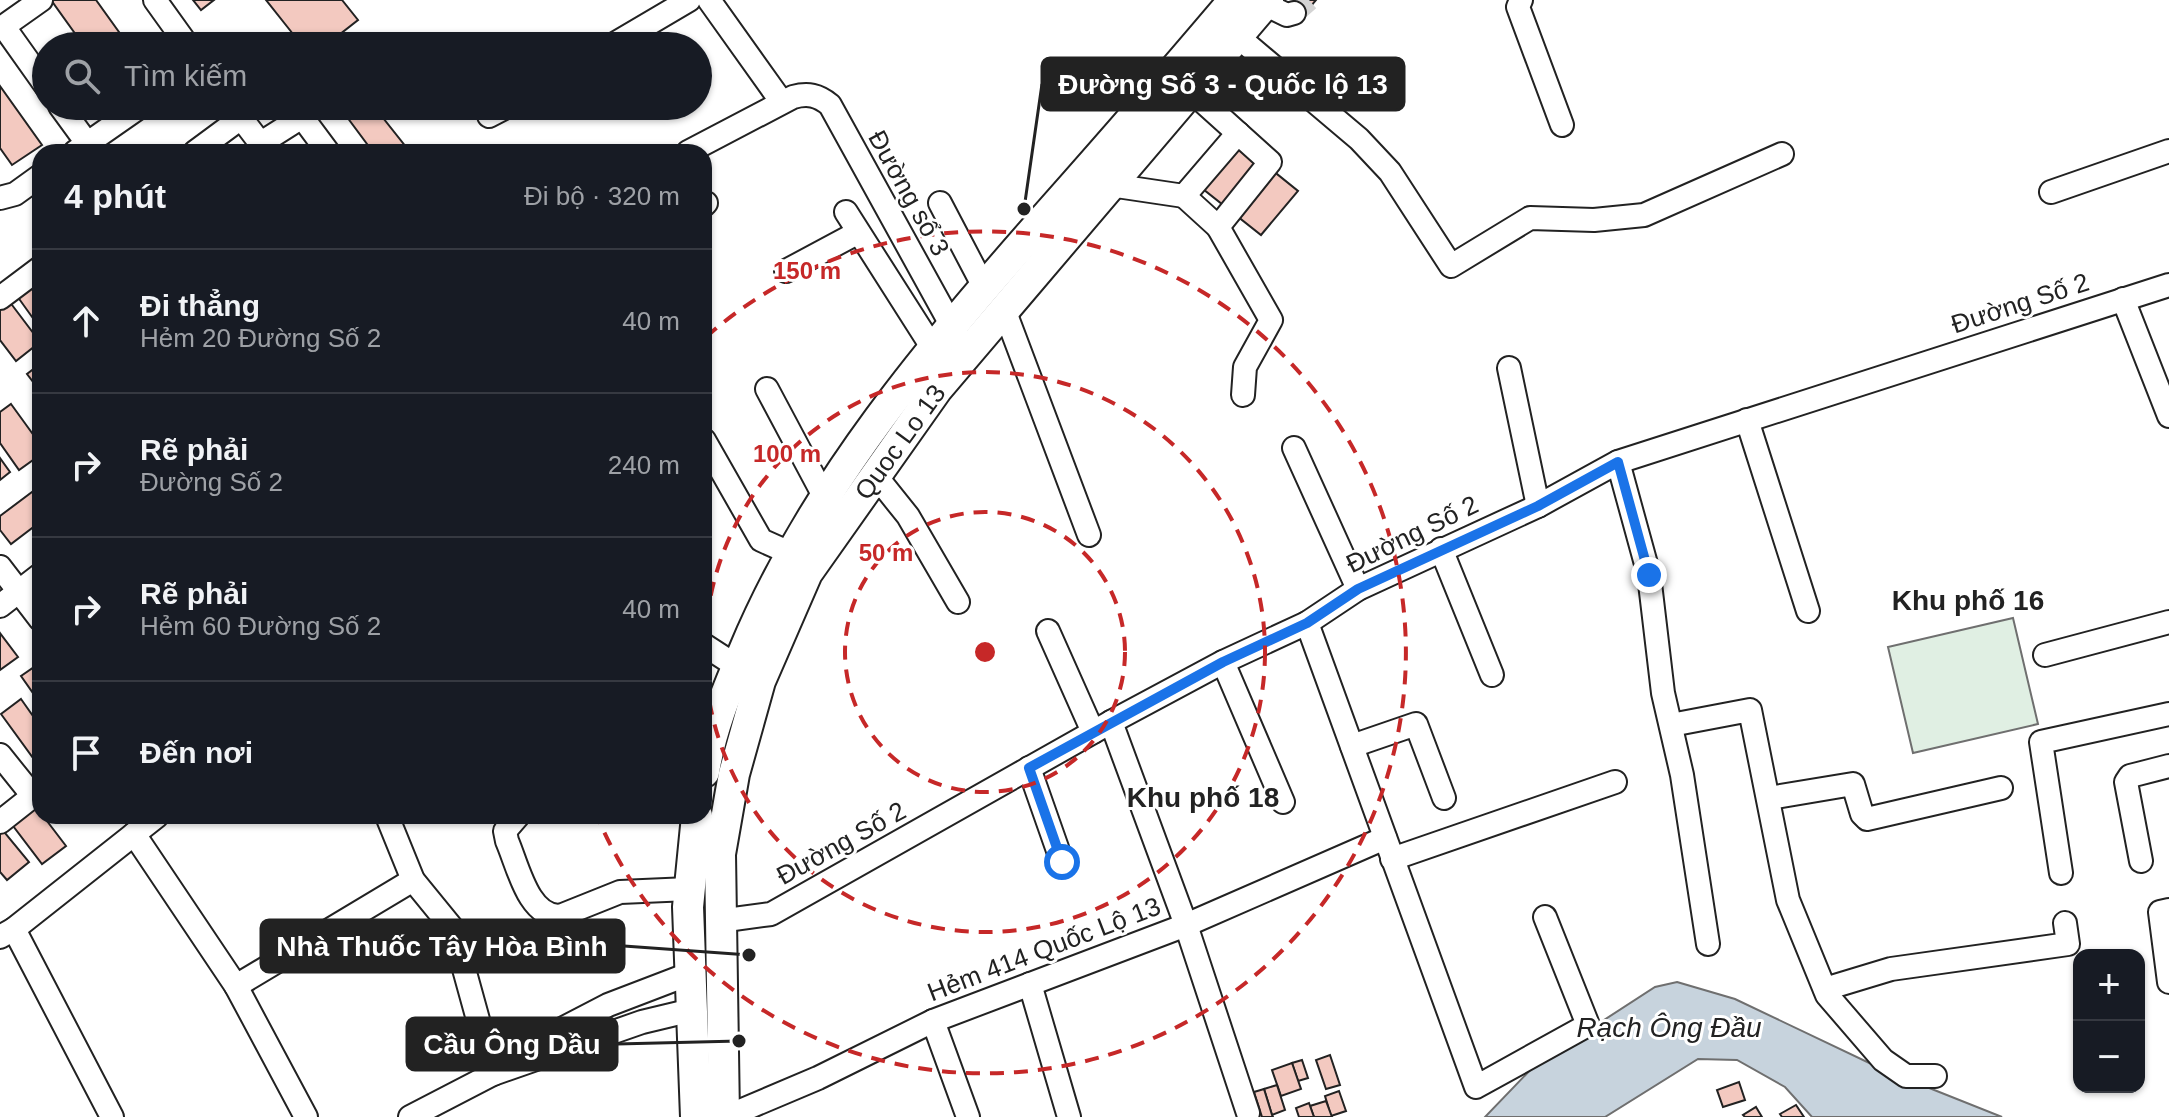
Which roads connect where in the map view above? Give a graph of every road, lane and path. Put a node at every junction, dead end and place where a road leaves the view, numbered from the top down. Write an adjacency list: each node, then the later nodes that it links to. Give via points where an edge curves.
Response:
1 (41, 0): 8 (street)
2 (155, 0): 9 (street)
3 (689, 0): 10 (street)
4 (709, 0): 14 (street)
5 (1233, 0): 44 (highway, Quoc Lo 13)
6 (1521, 0): 21 (street, via 1518,7)
7 (1276, 6): 11 (highway, Quoc Lo 13)
8 (2, 28): 12 (street)
9 (178, 32)
10 (635, 32)
11 (1237, 36): 13 (highway, Quoc Lo 13); 31 (street, via 1359,139 1390,172 1451,266 1530,218 1644,215)
12 (32, 68)
13 (1190, 90): 22 (street); 33 (highway, Quoc Lo 13)
14 (781, 101): 29 (street, Đường sổ 3); 48 (street, Đường sổ 3, via 803,94 830,105)
15 (67, 120): 23 (street)
16 (121, 120): 24 (street)
17 (229, 120): 25 (street)
18 (243, 120): 26 (street)
19 (298, 120): 27 (street)
20 (304, 120): 28 (street)
21 (1562, 125)
22 (1238, 133): 35 (street); 39 (street, via 1270,162)
23 (79, 144)
24 (87, 144)
25 (203, 144)
26 (261, 144)
27 (269, 144)
28 (322, 144)
29 (703, 144)
30 (2169, 151): 34 (street)
31 (1782, 154)
32 (32, 182): 36 (street)
33 (1110, 185): 35 (street); 47 (highway, Quoc Lo 13)
34 (2051, 192)
35 (1184, 196): 39 (street)
36 (0, 198)
37 (940, 203): 44 (street)
38 (846, 212): 40 (street)
39 (1218, 227): 52 (street, via 1271,320 1245,367)
40 (857, 233): 41 (street); 48 (street)
41 (786, 271)
42 (32, 274): 45 (street)
43 (2169, 285): 46 (street, Đường Số 2)
44 (984, 287): 48 (highway, Quoc Lo 13)
45 (0, 298)
46 (2123, 299): 53 (street); 54 (street, Đường Số 2)
47 (1005, 312): 49 (highway, Quoc Lo 13); 61 (street)
48 (941, 336): 49 (street, Đường sổ 3); 59 (highway, Quoc Lo 13)
49 (968, 352): 58 (highway, Quoc Lo 13)
50 (1509, 368): 60 (street)
51 (767, 389): 59 (street)
52 (1243, 395)
53 (2169, 416)
54 (1747, 420): 57 (street, Đường Số 2); 71 (street)
55 (1294, 448): 66 (street)
56 (712, 454): 63 (street, via 761,540)
57 (1618, 462): 60 (street, Đường Số 2); 82 (street, via 1649,575)
58 (876, 476): 68 (street, via 908,516); 109 (highway, Quoc Lo 13, via 807,573 760,681 722,841)
59 (824, 496): 63 (highway, Quoc Lo 13)
60 (1538, 506): 62 (street, Đường Số 2)
61 (1089, 535)
62 (1441, 549): 66 (street, Đường Số 2); 79 (street)
63 (790, 553): 78 (highway, Quoc Lo 13)
64 (0, 567): 67 (street)
65 (32, 581): 67 (street)
66 (1358, 589): 73 (street, Đường Số 2)
67 (18, 592): 69 (street); 70 (street)
68 (958, 602)
69 (0, 606)
70 (32, 609)
71 (1808, 611)
72 (2169, 622): 76 (street)
73 (1307, 623): 77 (street, Đường Số 2); 84 (street)
74 (1048, 631): 83 (street)
75 (712, 650): 78 (street)
76 (2045, 655)
77 (1223, 662): 83 (street, Đường Số 2); 94 (street)
78 (738, 667): 81 (highway, Quoc Lo 13)
79 (1492, 675)
80 (2169, 714): 104 (street, via 2041,742)
81 (712, 720)
82 (1671, 725): 93 (street, via 1750,710); 113 (street)
83 (1102, 727): 87 (street, Đường Số 2); 111 (street)
84 (1352, 746): 92 (street, via 1416,724); 101 (street)
85 (0, 755): 90 (street)
86 (2169, 766): 102 (street, via 2130,776 2126,782)
87 (1029, 768): 103 (street); 109 (street, Đường Số 2, via 771,914)
88 (1615, 782): 101 (street, Hẻm 414 Quốc Lộ 13)
89 (2001, 788): 93 (street, via 1867,819 1853,784)
90 (32, 789)
91 (32, 798): 95 (street)
92 (1444, 798)
93 (1769, 798): 118 (street, via 1788,900)
94 (1283, 802)
95 (0, 822)
96 (147, 824): 100 (street)
97 (390, 824): 105 (street)
98 (511, 824): 106 (street, via 505,831 507,841 536,907 549,917 620,892)
99 (696, 824): 106 (highway)
100 (134, 834): 112 (street); 117 (street)
101 (1388, 848): 108 (street, via 1476,1087 1588,1025); 111 (street, Hẻm 414 Quốc Lộ 13)
102 (2141, 861)
103 (1062, 862)
104 (2061, 873)
105 (413, 880): 117 (street); 122 (street, via 453,929)
106 (689, 889): 114 (highway)
107 (2165, 911): 115 (street)
108 (1545, 917)
109 (719, 921): 129 (highway, Quoc Lo 13)
110 (2065, 923): 118 (street, via 2068,944 1891,969)
111 (1186, 925): 116 (street, Hẻm 414 Quốc Lộ 13); 124 (street)
112 (7, 933): 125 (street)
113 (1708, 944)
114 (689, 974): 119 (highway); 121 (street)
115 (2169, 982)
116 (1030, 984): 120 (street, Hẻm 414 Quốc Lộ 13); 131 (street)
117 (236, 986): 126 (street)
118 (1825, 989): 123 (street, via 1845,1020 1883,1060 1906,1076)
119 (692, 1010): 122 (street); 128 (highway)
120 (933, 1021): 129 (street, Hẻm 414 Quốc Lộ 13); 130 (street)
121 (558, 1031)
122 (493, 1074): 127 (street)
123 (1935, 1076)
124 (1248, 1113)
125 (112, 1117)
126 (306, 1117)
127 (410, 1117)
128 (696, 1117)
129 (725, 1117)
130 (968, 1117)
131 (1069, 1117)

